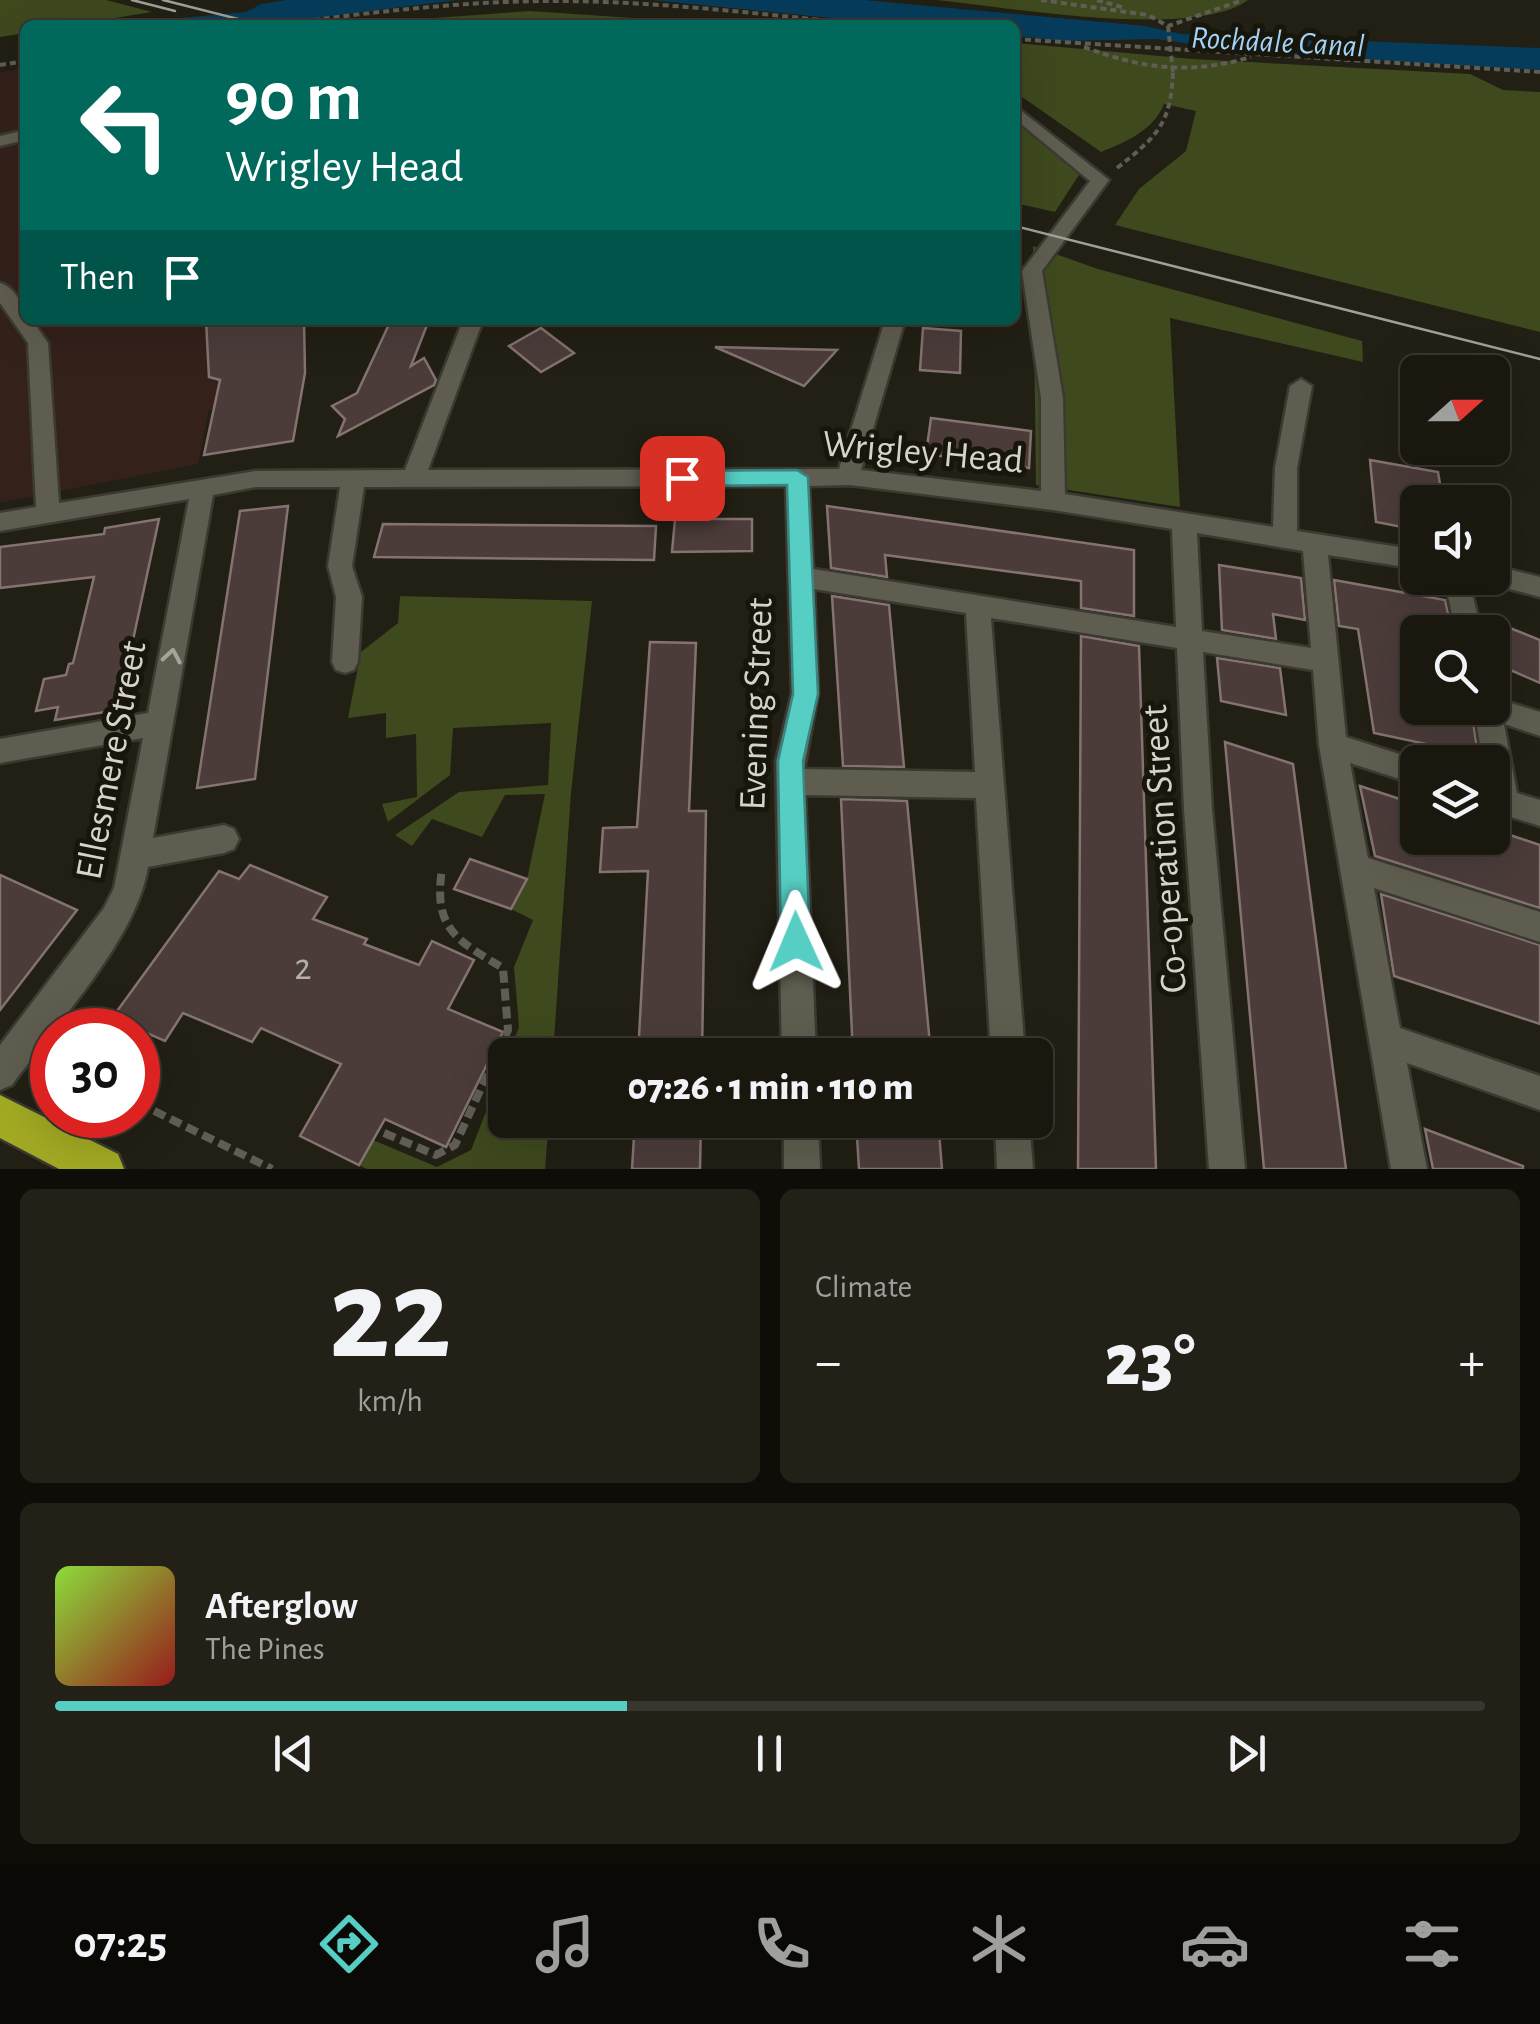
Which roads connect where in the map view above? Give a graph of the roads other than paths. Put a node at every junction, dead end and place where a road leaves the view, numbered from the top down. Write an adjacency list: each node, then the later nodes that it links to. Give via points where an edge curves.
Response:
1 (1020, 115): 13 (street, via 1100,180 1032,271 1052,398)
2 (0, 289): 3 (street)
3 (20, 317)
4 (25, 325): 14 (street, via 38,343)
5 (472, 325): 11 (street)
6 (893, 325): 9 (street)
7 (1301, 386): 17 (street, via 1286,468)
8 (797, 477): 9 (street, Wrigley Head); 11 (street, Wrigley Head); 19 (street, Evening Street)
9 (850, 477): 13 (street, Wrigley Head)
10 (354, 480): 11 (street, Wrigley Head); 12 (street, Wrigley Head); 25 (street, via 340,566 349,597)
11 (413, 480)
12 (203, 486): 14 (street, Wrigley Head); 27 (street, Ellesmere Street, one-way to 12)
13 (1053, 501): 16 (street, Wrigley Head)
14 (48, 514): 15 (street, Wrigley Head)
15 (0, 522)
16 (1184, 522): 17 (street, Wrigley Head); 23 (street, Co-operation Street)
17 (1300, 541): 18 (street, Wrigley Head); 24 (street)
18 (1400, 557)
19 (802, 578): 22 (street); 32 (street, Evening Street, via 805,694)
20 (1510, 580): 21 (street)
21 (1540, 586)
22 (978, 608): 23 (street); 33 (street)
23 (1188, 639): 24 (street); 51 (street, Co-operation Street)
24 (1324, 660): 29 (street)
25 (345, 662)
26 (1510, 714): 28 (street)
27 (159, 723): 30 (street); 37 (street, Ellesmere Street)
28 (1540, 724)
29 (1333, 745): 31 (street); 38 (street)
30 (0, 750)
31 (1400, 767)
32 (790, 782): 33 (street); 40 (street, Evening Street)
33 (990, 785): 41 (street)
34 (1510, 804): 35 (street)
35 (1540, 813)
36 (224, 838): 37 (street)
37 (135, 855): 43 (street, Ellesmere Street, via 129,892 115,919)
38 (1356, 868): 39 (street); 42 (street)
39 (1540, 927)
40 (798, 1038)
41 (1007, 1038)
42 (1385, 1039): 44 (street); 52 (street)
43 (0, 1072)
44 (1540, 1094)
45 (0, 1116): 48 (highway)
46 (801, 1138): 49 (street)
47 (1013, 1138): 50 (street)
48 (104, 1169)
49 (802, 1169)
50 (1016, 1169)
51 (1227, 1169)
52 (1408, 1169)

